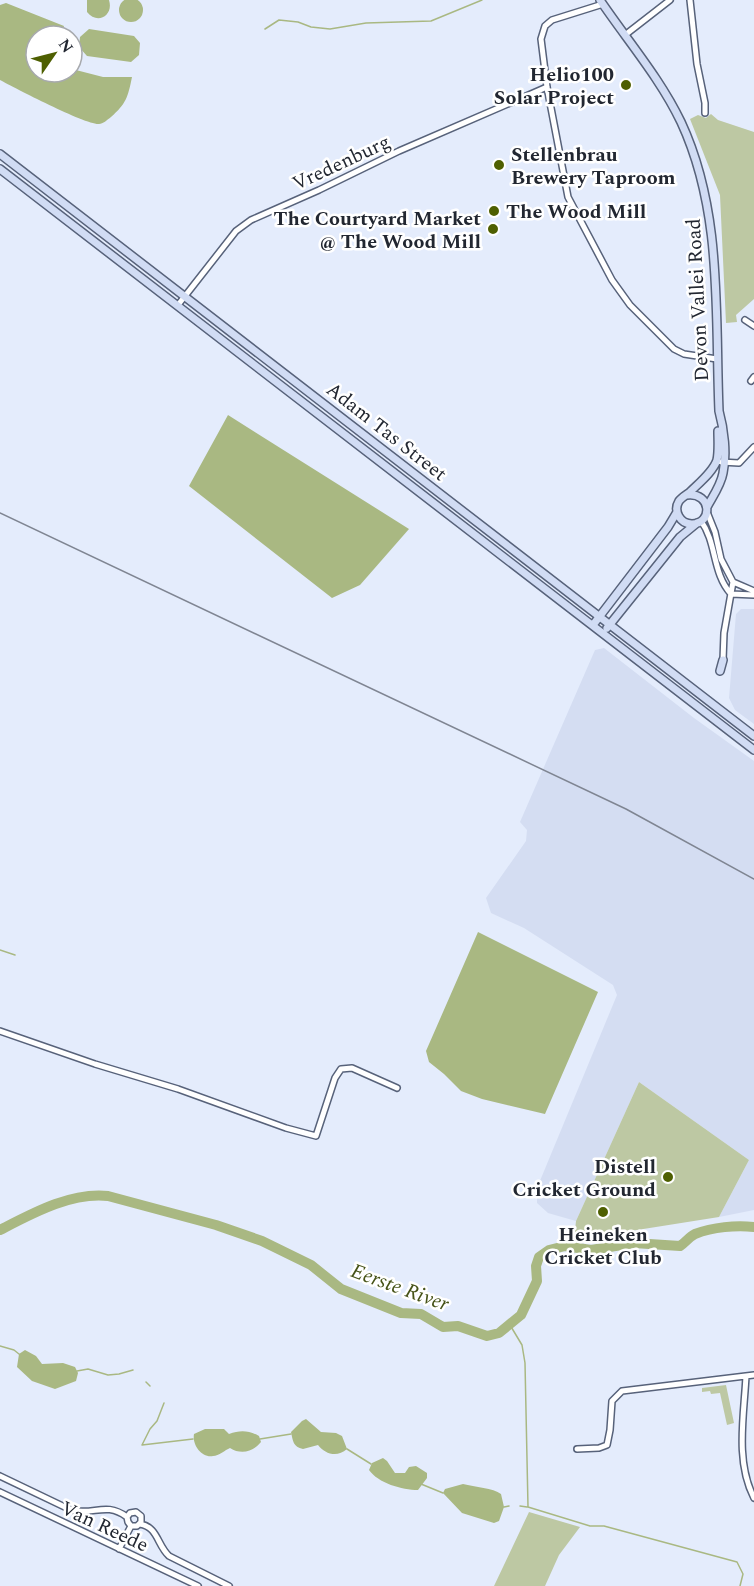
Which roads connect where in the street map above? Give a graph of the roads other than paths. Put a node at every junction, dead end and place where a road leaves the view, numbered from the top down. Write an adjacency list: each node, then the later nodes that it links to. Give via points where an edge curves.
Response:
1 (670, 0): 4 (street)
2 (690, 0): 6 (street)
3 (602, 2): 4 (main road, Devon Vallei Road); 5 (street, via 544,26 541,39)
4 (625, 35): 13 (main road, Devon Vallei Road, via 672,105 698,164 712,234)
5 (547, 87): 9 (street, Vredenburg, via 251,220 236,231); 13 (street, via 570,201 620,294 674,349)
6 (705, 113)
7 (0, 154): 9 (main road, Adam Tas Street)
8 (0, 169): 10 (main road, Adam Tas Street)
9 (185, 296): 10 (street, Vredenburg); 23 (main road, Adam Tas Street)
10 (178, 305): 25 (main road, Adam Tas Street)
11 (745, 320): 12 (street)
12 (754, 326)
13 (717, 359): 15 (main road, Devon Vallei Road, via 722,421)
14 (754, 447): 15 (street, via 741,462)
15 (720, 462): 16 (main road); 17 (main road, Devon Vallei Road, via 723,474)
16 (687, 495): 17 (main road, via 702,498); 18 (main road, via 679,501)
17 (707, 509): 19 (main road); 20 (street, via 721,559)
18 (677, 512): 19 (main road, via 682,521); 23 (main road)
19 (699, 522): 22 (street, via 711,540 719,574); 24 (main road, via 680,537)
20 (733, 582): 21 (street); 22 (street)
21 (754, 593): 22 (street)
22 (731, 594): 27 (street)
23 (598, 615): 24 (main road, Adam Tas Street); 25 (main road)
24 (609, 624): 26 (main road); 29 (main road, Adam Tas Street)
25 (592, 625): 26 (main road, Adam Tas Street)
26 (603, 634): 30 (main road, Adam Tas Street)
27 (723, 660): 28 (main road)
28 (720, 671)
29 (754, 736)
30 (754, 750)
31 (0, 1031): 32 (street, via 316,1136 340,1069 352,1068)
32 (397, 1088)
33 (754, 1375): 34 (street)
34 (746, 1377): 35 (street, via 622,1391 612,1401 607,1445); 38 (street, via 741,1438)
35 (577, 1449)
36 (0, 1476): 39 (street, via 71,1510 111,1508)
37 (0, 1492): 42 (street, Van Reede)
38 (754, 1498)
39 (127, 1517): 40 (street, via 138,1512); 41 (street)
40 (140, 1524): 41 (street); 44 (street, via 154,1530 169,1556)
41 (131, 1526): 42 (street)
42 (119, 1549): 43 (street, Van Reede)
43 (198, 1586)
44 (229, 1586)

